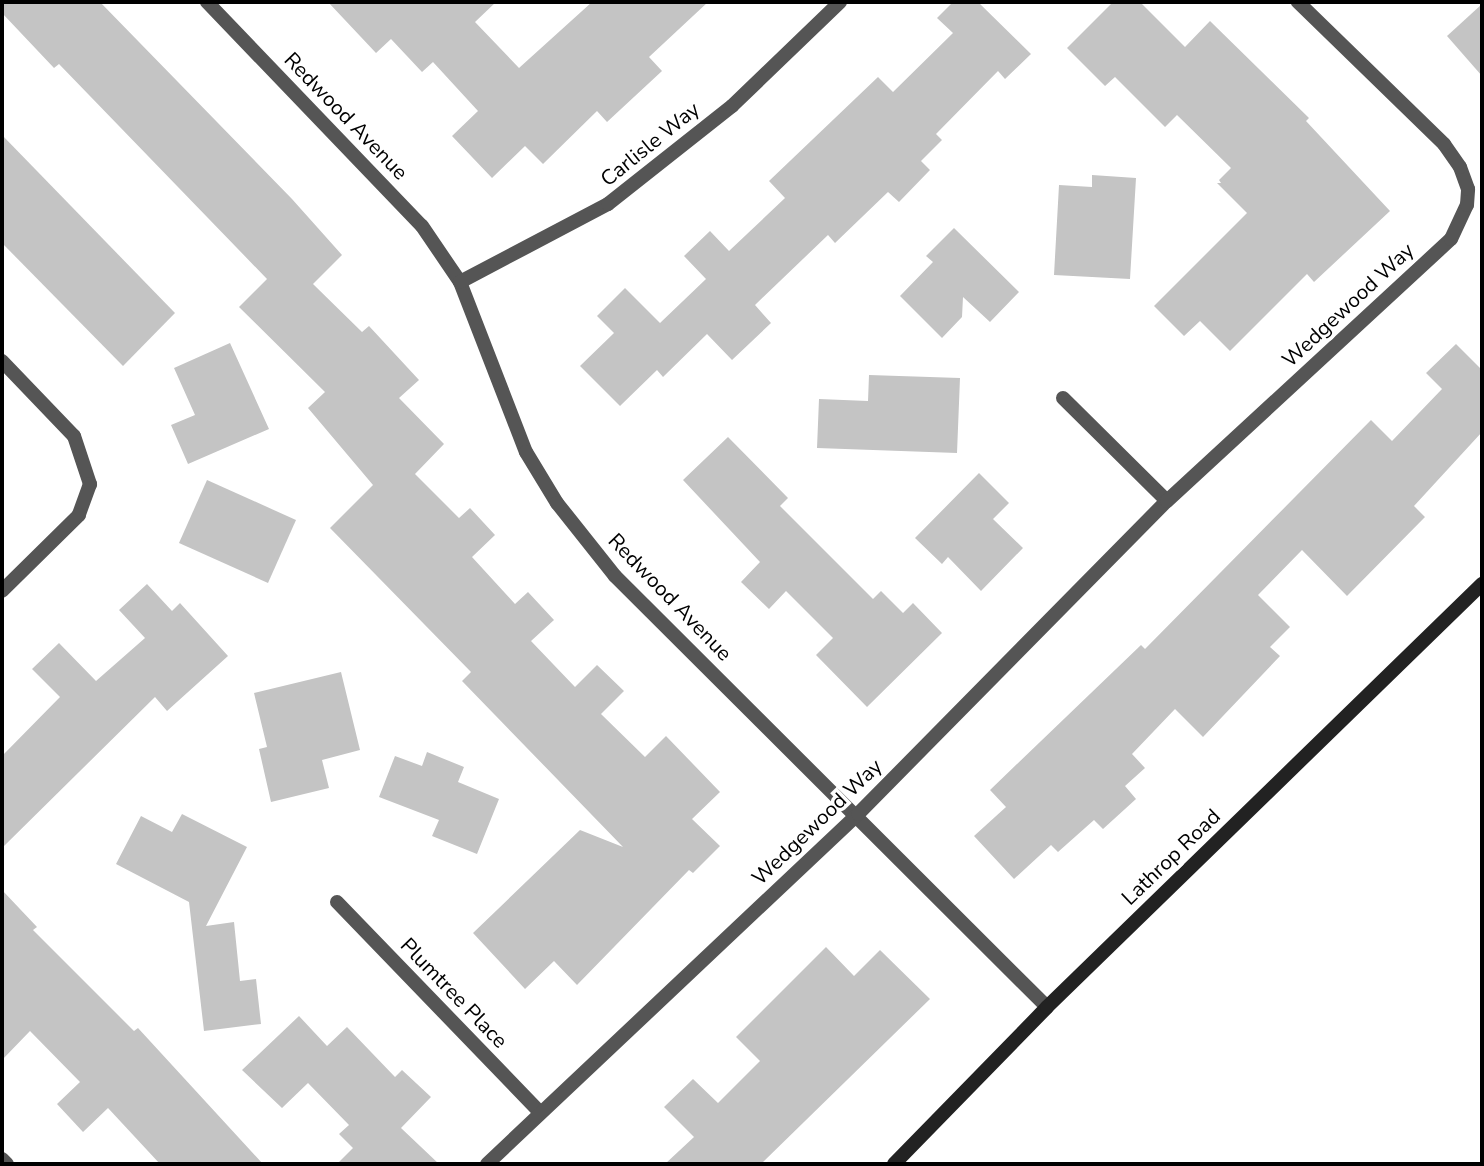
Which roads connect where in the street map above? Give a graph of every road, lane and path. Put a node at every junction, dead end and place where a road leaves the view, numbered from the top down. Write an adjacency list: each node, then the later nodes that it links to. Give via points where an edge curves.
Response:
1 (207, 2): 4 (street, Redwood Avenue, via 422,226)
2 (840, 2): 4 (street, Carlisle Way, via 732,106 608,204)
3 (1298, 2): 7 (street, Wedgewood Way, via 1444,144 1468,189 1467,205 1451,239)
4 (460, 282): 10 (street, Redwood Avenue, via 526,452 557,503 615,576)
5 (2, 361): 9 (street, via 74,436 90,484 79,515)
6 (1063, 398): 7 (street)
7 (1167, 501): 10 (street, Wedgewood Way)
8 (1482, 584): 12 (main road, Lathrop Road)
9 (2, 591)
10 (858, 814): 12 (street, Redwood Avenue); 13 (street, Wedgewood Way)
11 (337, 902): 13 (street, Plumtree Place)
12 (1047, 1007): 17 (main road, Lathrop Road)
13 (541, 1113): 16 (street, Wedgewood Way)
14 (2, 1159): 15 (street)
15 (7, 1164)
16 (487, 1164)
17 (894, 1164)

